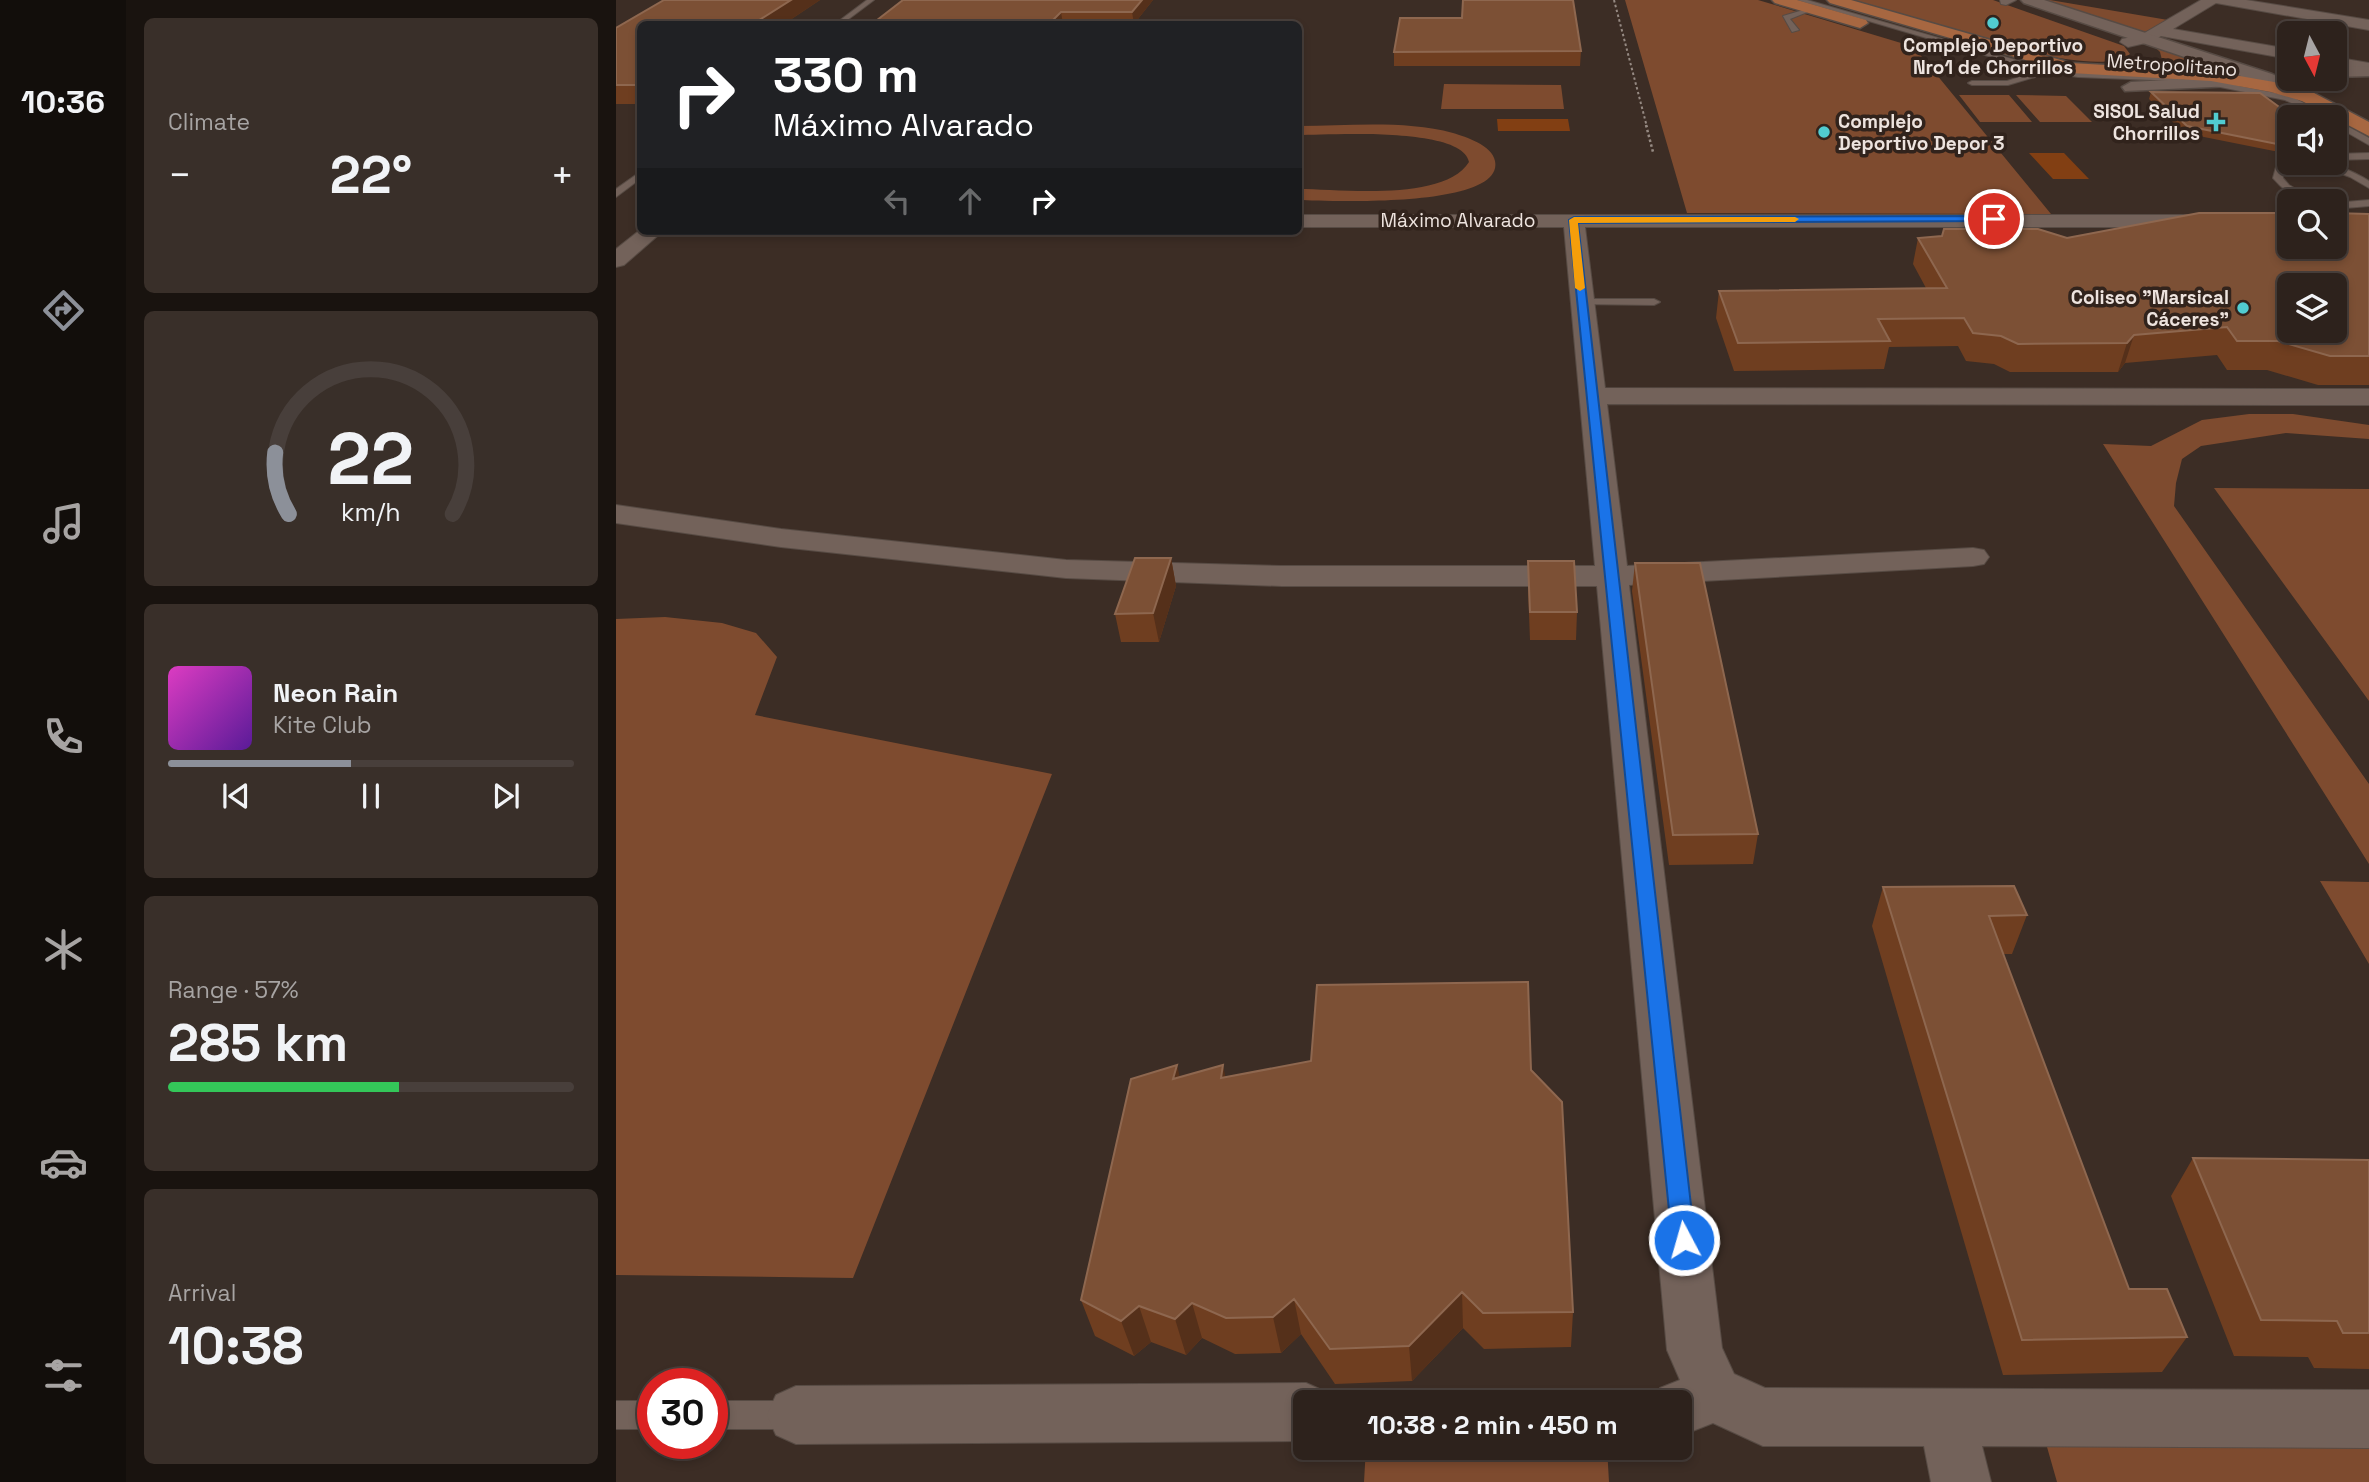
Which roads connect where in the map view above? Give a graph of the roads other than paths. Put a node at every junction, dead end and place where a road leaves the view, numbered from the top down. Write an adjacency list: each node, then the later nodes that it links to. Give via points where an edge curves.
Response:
1 (871, 0): 9 (lane)
2 (1780, 0): 8 (main road)
3 (1835, 0): 15 (main road)
4 (2006, 0): 12 (main road)
5 (2029, 0): 12 (main road)
6 (2211, 0): 12 (street)
7 (2220, 0): 10 (street)
8 (1810, 3): 11 (lane, via 1786,18); 15 (lane); 15 (lane); 18 (main road)
9 (842, 21)
10 (2369, 24)
11 (1795, 30)
12 (2144, 37): 13 (street); 15 (main road, via 2151,54 2134,65); 20 (main road)
13 (2277, 53)
14 (2347, 65): 16 (street)
15 (2053, 67): 20 (main road)
16 (2369, 69): 17 (main road)
17 (2347, 71)
18 (2032, 75): 22 (lane, via 2007,83); 23 (main road)
19 (2277, 76): 21 (main road)
20 (2230, 77): 21 (main road); 21 (main road); 23 (main road); 24 (main road); 26 (lane, Metropolitano)
21 (2266, 78): 24 (main road)
22 (1972, 83)
23 (2131, 87): 25 (main road)
24 (2308, 97): 28 (main road)
25 (2278, 105)
26 (2302, 105)
27 (2347, 129): 29 (lane)
28 (2369, 130)
29 (2369, 142)
30 (2347, 143): 31 (main road)
31 (2369, 156): 32 (lane)
32 (2347, 157)
33 (2347, 173): 36 (lane)
34 (2278, 175): 37 (lane)
35 (637, 177): 38 (lane)
36 (2369, 185)
37 (2290, 189)
38 (616, 194)
39 (2369, 204): 40 (lane)
40 (2347, 205)
41 (1574, 220): 42 (street, Máximo Alvarado); 43 (street, Máximo Alvarado); 48 (street)
42 (2277, 220)
43 (1302, 221)
44 (2347, 221): 45 (street)
45 (2369, 221)
46 (647, 235): 47 (street)
47 (616, 260)
48 (1582, 302): 49 (lane); 50 (street)
49 (1654, 302)
50 (1592, 396): 51 (street); 54 (street)
51 (2369, 397)
52 (616, 514): 54 (street, via 781,538 1066,569 1282,576)
53 (1973, 557): 54 (street)
54 (1611, 576): 55 (street)
55 (1697, 1401): 61 (street, via 1763,1417)
56 (1293, 1412): 60 (street)
57 (616, 1415): 58 (lane)
58 (637, 1415)
59 (728, 1415): 60 (lane)
60 (796, 1415)
61 (1946, 1418): 62 (street); 63 (street)
62 (2369, 1419)
63 (1961, 1482)

